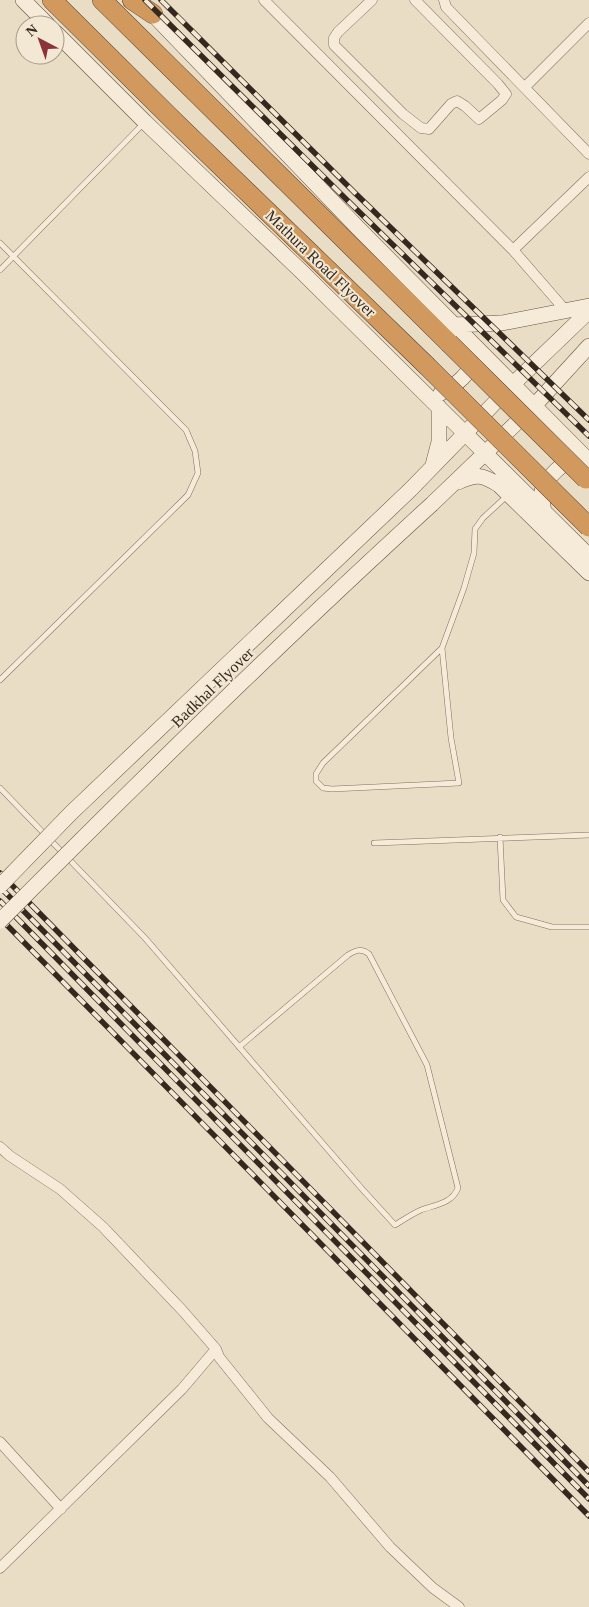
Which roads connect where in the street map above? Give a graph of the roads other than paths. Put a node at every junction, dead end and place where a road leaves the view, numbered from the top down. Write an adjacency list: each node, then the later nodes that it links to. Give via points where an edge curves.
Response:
1 (23, 0): 11 (main road)
2 (52, 0): 42 (highway, Mathura Road Flyover, bridge)
3 (102, 0): 38 (highway, Mathura Road Flyover, bridge)
4 (132, 0): 10 (highway)
5 (138, 0): 10 (main road)
6 (264, 0): 16 (street)
7 (372, 0): 15 (street, via 338,32 334,45)
8 (415, 0): 15 (street, via 506,94 479,119 457,101 428,129 421,128)
9 (444, 0): 14 (street, via 446,7)
10 (153, 14): 27 (main road)
11 (38, 15)
12 (589, 23): 14 (street)
13 (65, 42): 17 (main road)
14 (525, 87): 18 (street)
15 (385, 96): 16 (street)
16 (373, 109): 21 (street)
17 (145, 122): 22 (lane); 31 (main road)
18 (589, 154)
19 (589, 177): 21 (street)
20 (0, 243): 22 (lane)
21 (513, 250): 25 (street)
22 (13, 256): 23 (lane); 46 (lane, via 186,430 198,473 188,495)
23 (0, 270)
24 (589, 306): 25 (main road)
25 (566, 310): 27 (main road, via 502,323)
26 (589, 311): 30 (main road, Badkhal Flyover)
27 (454, 325): 29 (main road)
28 (589, 346): 32 (main road, Badkhal Flyover)
29 (476, 347): 30 (main road); 31 (main road, via 469,370 459,383)
30 (514, 384): 32 (main road); 34 (main road, Badkhal Flyover)
31 (428, 396): 33 (main road)
32 (534, 406): 35 (main road, Badkhal Flyover); 36 (main road)
33 (439, 407): 34 (main road); 37 (main road, via 438,442)
34 (466, 433): 35 (main road); 37 (main road, Badkhal Flyover)
35 (485, 453): 39 (main road, Badkhal Flyover); 41 (main road)
36 (588, 460): 41 (main road, via 574,459 553,474 542,493)
37 (432, 467): 51 (main road, Badkhal Flyover, bridge, via 71,813)
38 (589, 482)
39 (454, 483): 40 (main road, via 484,476); 52 (main road, Badkhal Flyover, bridge, via 145,775)
40 (509, 495): 44 (main road); 45 (lane, via 475,529 472,562)
41 (544, 512): 43 (main road)
42 (589, 527)
43 (589, 556)
44 (589, 573)
45 (442, 648): 45 (lane, via 323,764 316,774 316,781 323,788 459,784)
46 (0, 680)
47 (0, 788): 54 (lane, via 145,938)
48 (589, 835): 49 (lane)
49 (500, 838): 50 (lane); 53 (lane, via 503,900 516,917 552,927)
50 (374, 843)
51 (0, 886)
52 (0, 921)
53 (589, 927)
54 (239, 1047): 54 (lane, via 348,954 363,950 427,1065 458,1188 456,1194 395,1225)
55 (0, 1147): 56 (street, via 60,1189 103,1227)
56 (216, 1349): 58 (street, via 182,1389); 60 (street, via 268,1418 330,1477 390,1546 433,1588)
57 (0, 1442): 58 (street)
58 (61, 1509): 59 (street)
59 (0, 1568)
60 (459, 1607)

